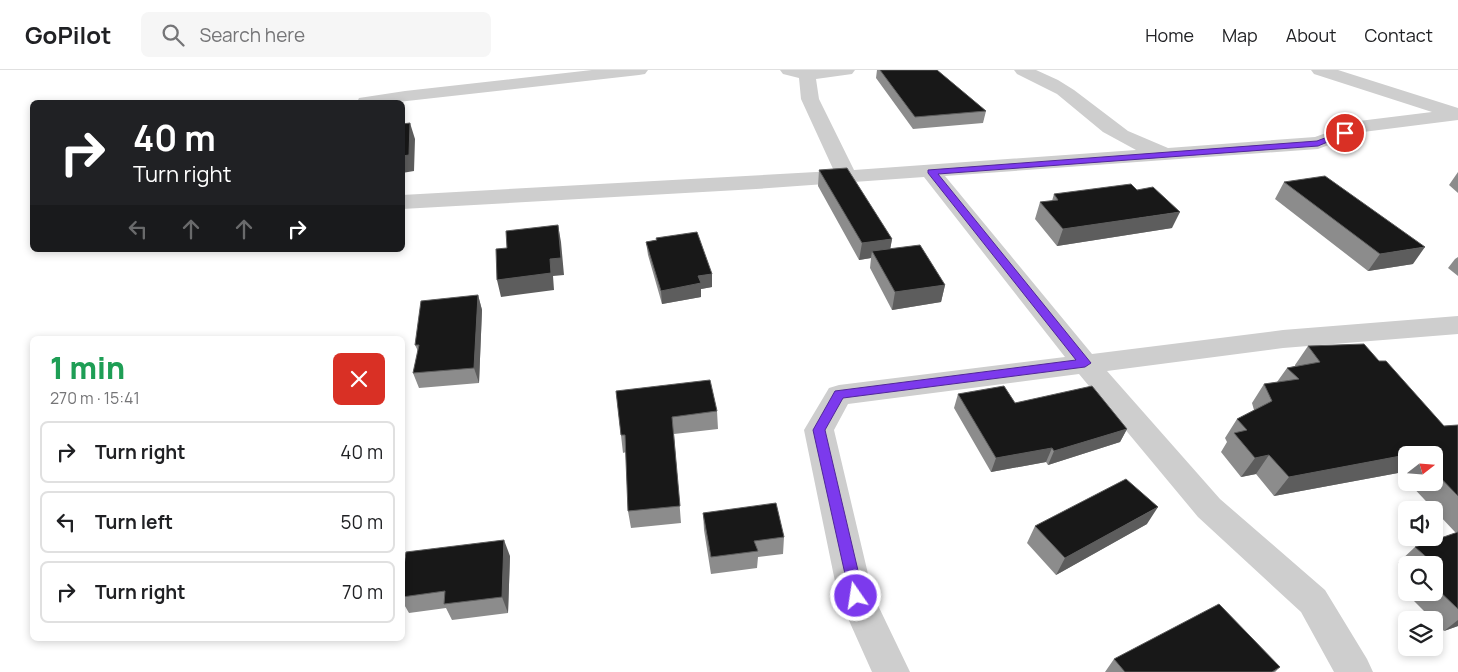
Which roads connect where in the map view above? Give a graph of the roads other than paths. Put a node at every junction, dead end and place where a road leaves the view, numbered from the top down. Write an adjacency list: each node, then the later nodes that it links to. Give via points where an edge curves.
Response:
1 (640, 70): 7 (street)
2 (789, 70): 6 (street)
3 (846, 70): 6 (street)
4 (1023, 70): 9 (street, via 1067,93 1102,123 1138,146)
5 (1320, 70): 8 (street)
6 (807, 76): 11 (street, via 810,99)
7 (379, 100)
8 (1458, 114): 9 (street, via 1359,127 1318,143)
9 (1171, 154): 10 (street)
10 (932, 172): 11 (street); 14 (street)
11 (847, 177): 12 (street)
12 (405, 202)
13 (1453, 330): 14 (street, via 1283,339)
14 (1085, 363): 15 (street, via 839,394 819,430 856,596); 16 (street, via 1209,508 1312,601)
15 (891, 672)
16 (1354, 672)

